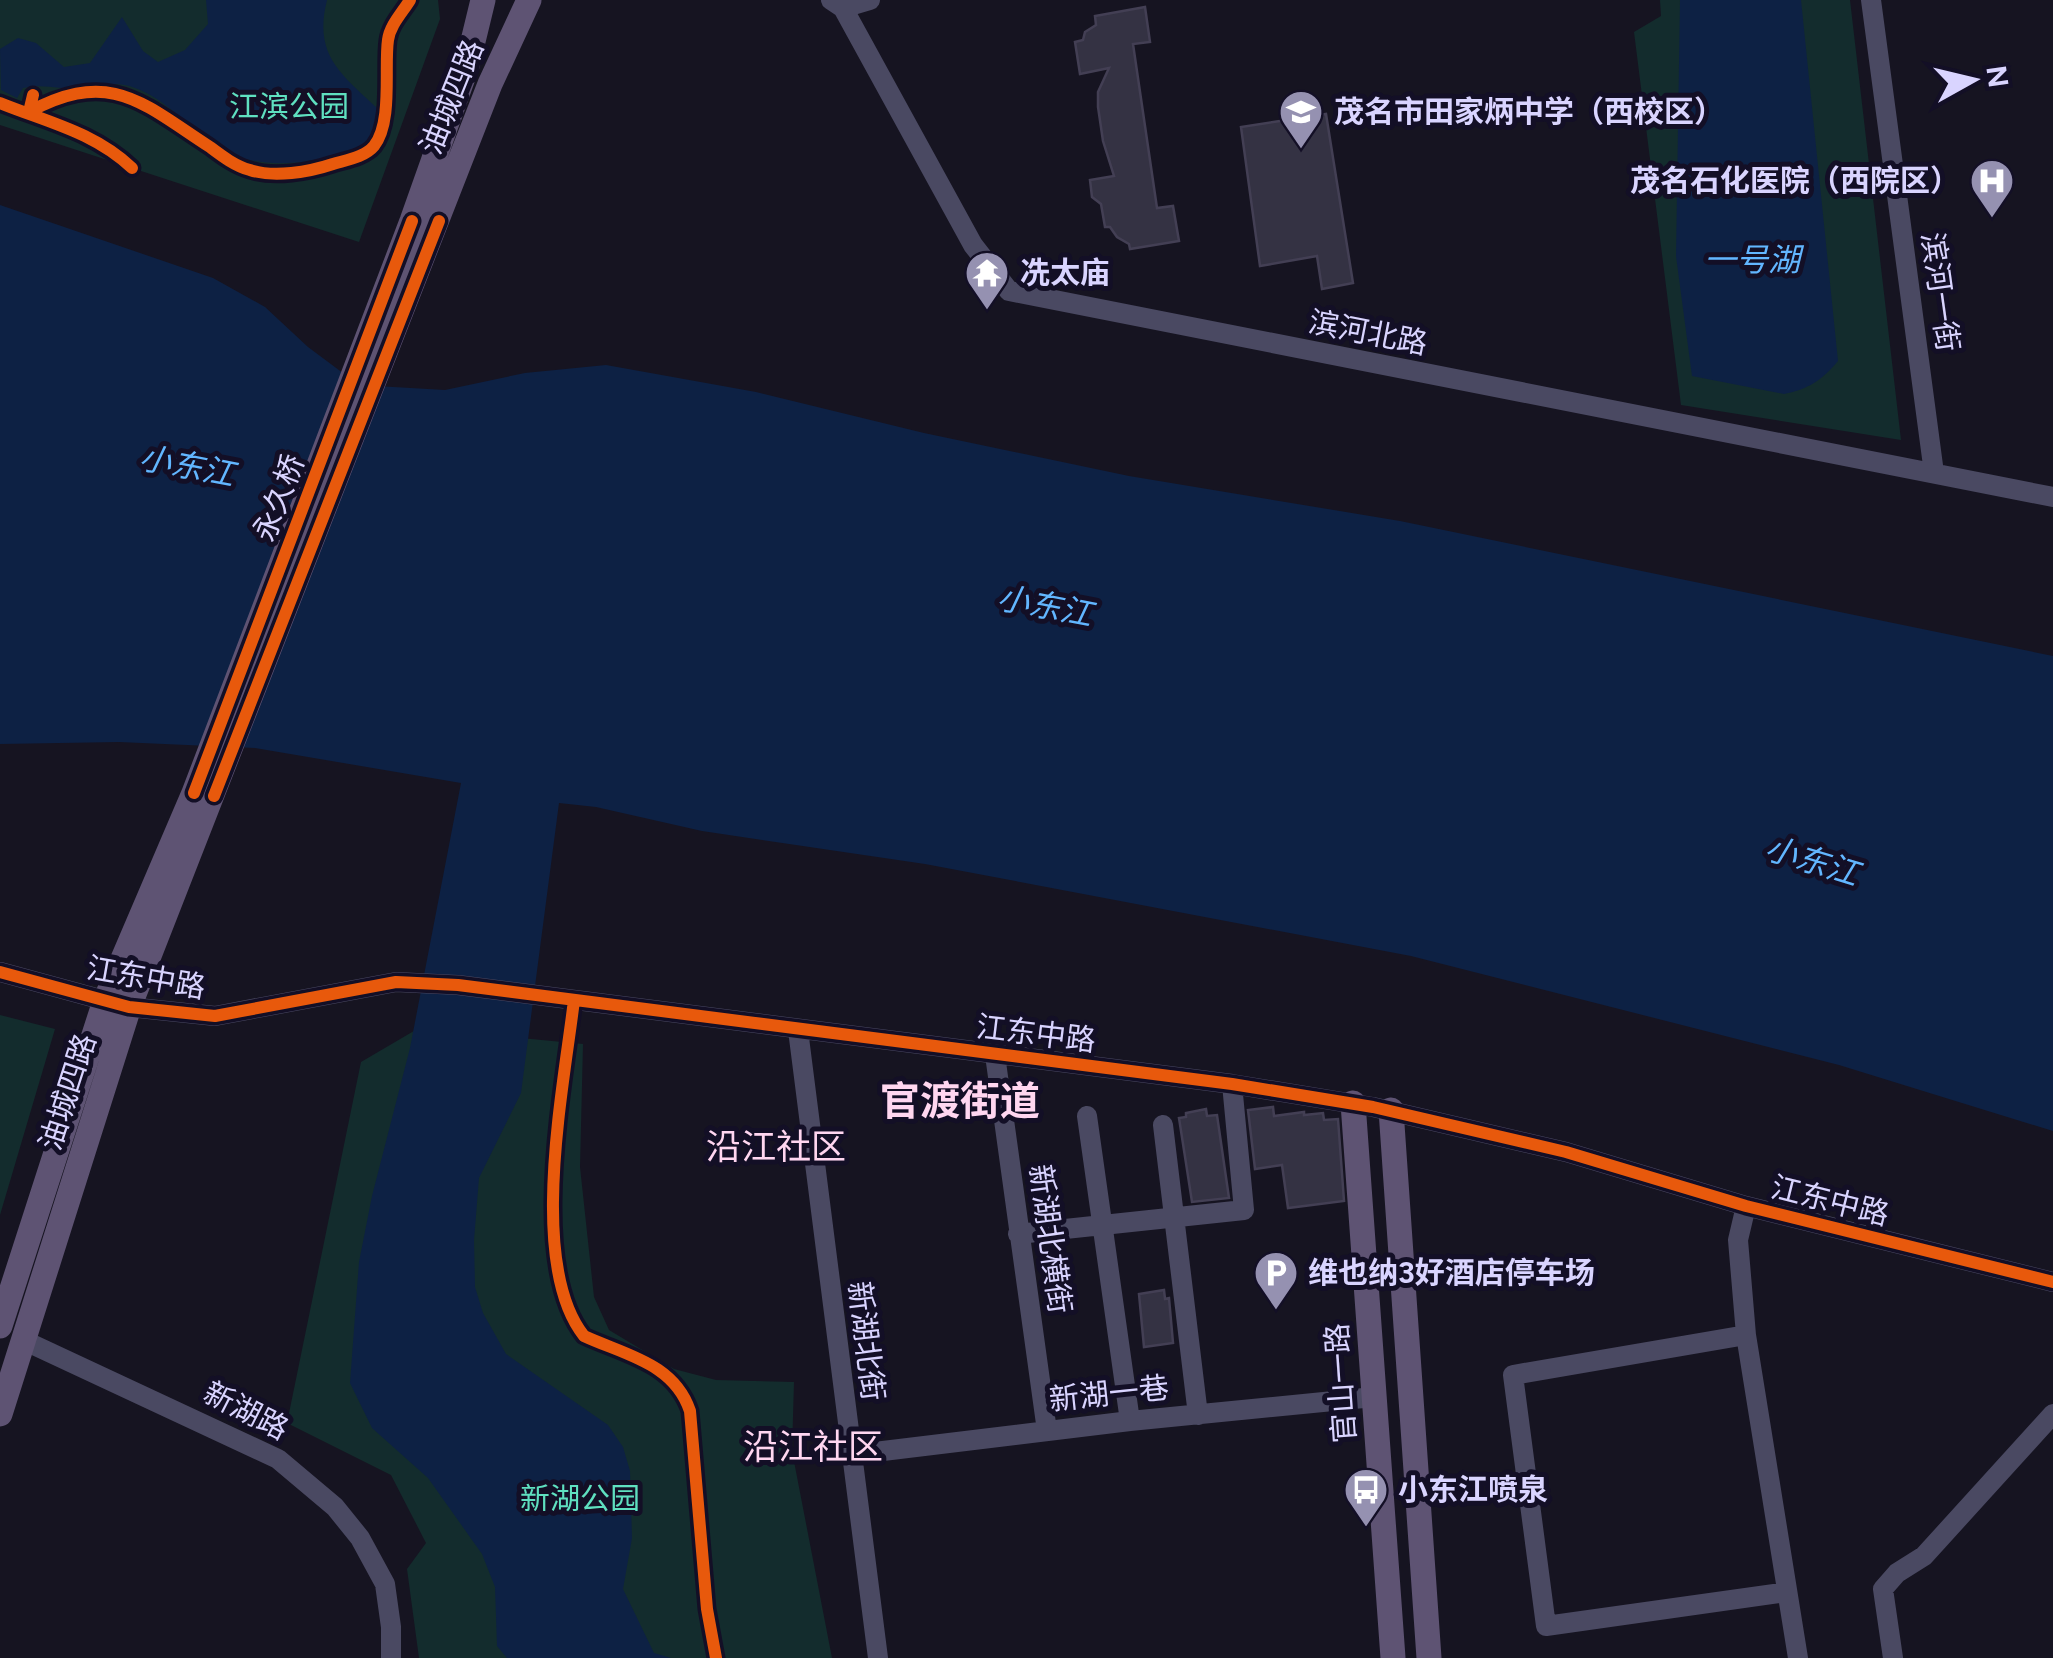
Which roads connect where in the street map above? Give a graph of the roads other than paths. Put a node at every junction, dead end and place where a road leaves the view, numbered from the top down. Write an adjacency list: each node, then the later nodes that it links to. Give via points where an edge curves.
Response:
1 (483, 0): 6 (main road, 油城四路)
2 (529, 0): 7 (main road, 油城四路)
3 (870, 0): 5 (street)
4 (1872, 0): 8 (street, 滨河一街)
5 (837, 4): 8 (street, 滨河北路, via 973,244 1009,291)
6 (412, 221): 10 (main road, 永久桥)
7 (438, 221): 10 (main road, 永久桥)
8 (1934, 472): 9 (street, 滨河北路)
9 (2053, 497)
10 (204, 794): 12 (main road, 油城四路)
11 (0, 972): 12 (street, 江东中路)
12 (117, 1004): 13 (street, 江东中路, via 215,1016 396,982); 27 (main road, 油城四路); 29 (main road, 油城四路)
13 (798, 1030): 14 (street, 江东中路); 36 (street, 新湖北街)
14 (994, 1054): 15 (street, 江东中路); 23 (street, 新湖北横街)
15 (1232, 1084): 16 (street, 江东中路); 21 (street, via 1244,1210)
16 (1354, 1103): 17 (street, 江东中路); 25 (main road, 官山一路)
17 (1391, 1110): 20 (street, 江东中路, via 1566,1152); 24 (main road)
18 (1087, 1116): 22 (street)
19 (1163, 1125): 21 (street)
20 (1746, 1206): 26 (street, 江东中路); 28 (street, via 1738,1240)
21 (1174, 1218): 22 (street); 33 (street)
22 (1103, 1227): 23 (street); 34 (street)
23 (1018, 1234): 35 (street, 新湖北横街)
24 (1400, 1236): 25 (main road); 41 (main road)
25 (1363, 1238): 30 (main road, 官山一路)
26 (2053, 1282)
27 (0, 1326)
28 (1746, 1335): 37 (street); 37 (street, via 1512,1376 1546,1626)
29 (23, 1340): 31 (main road, 油城四路); 38 (street, 新湖路, via 278,1459 335,1507 385,1584)
30 (1374, 1398): 33 (street, 新湖一巷); 40 (main road, 官山一路)
31 (0, 1414)
32 (2053, 1414): 43 (street, via 1924,1556 1883,1589)
33 (1198, 1415): 34 (street, 新湖一巷)
34 (1130, 1421): 35 (street, 新湖一巷)
35 (1046, 1431): 36 (street, 新湖一巷)
36 (850, 1454): 39 (street, 新湖北街)
37 (1787, 1592): 42 (street)
38 (391, 1658)
39 (878, 1658)
40 (1393, 1658)
41 (1430, 1658)
42 (1798, 1658)
43 (1894, 1658)

